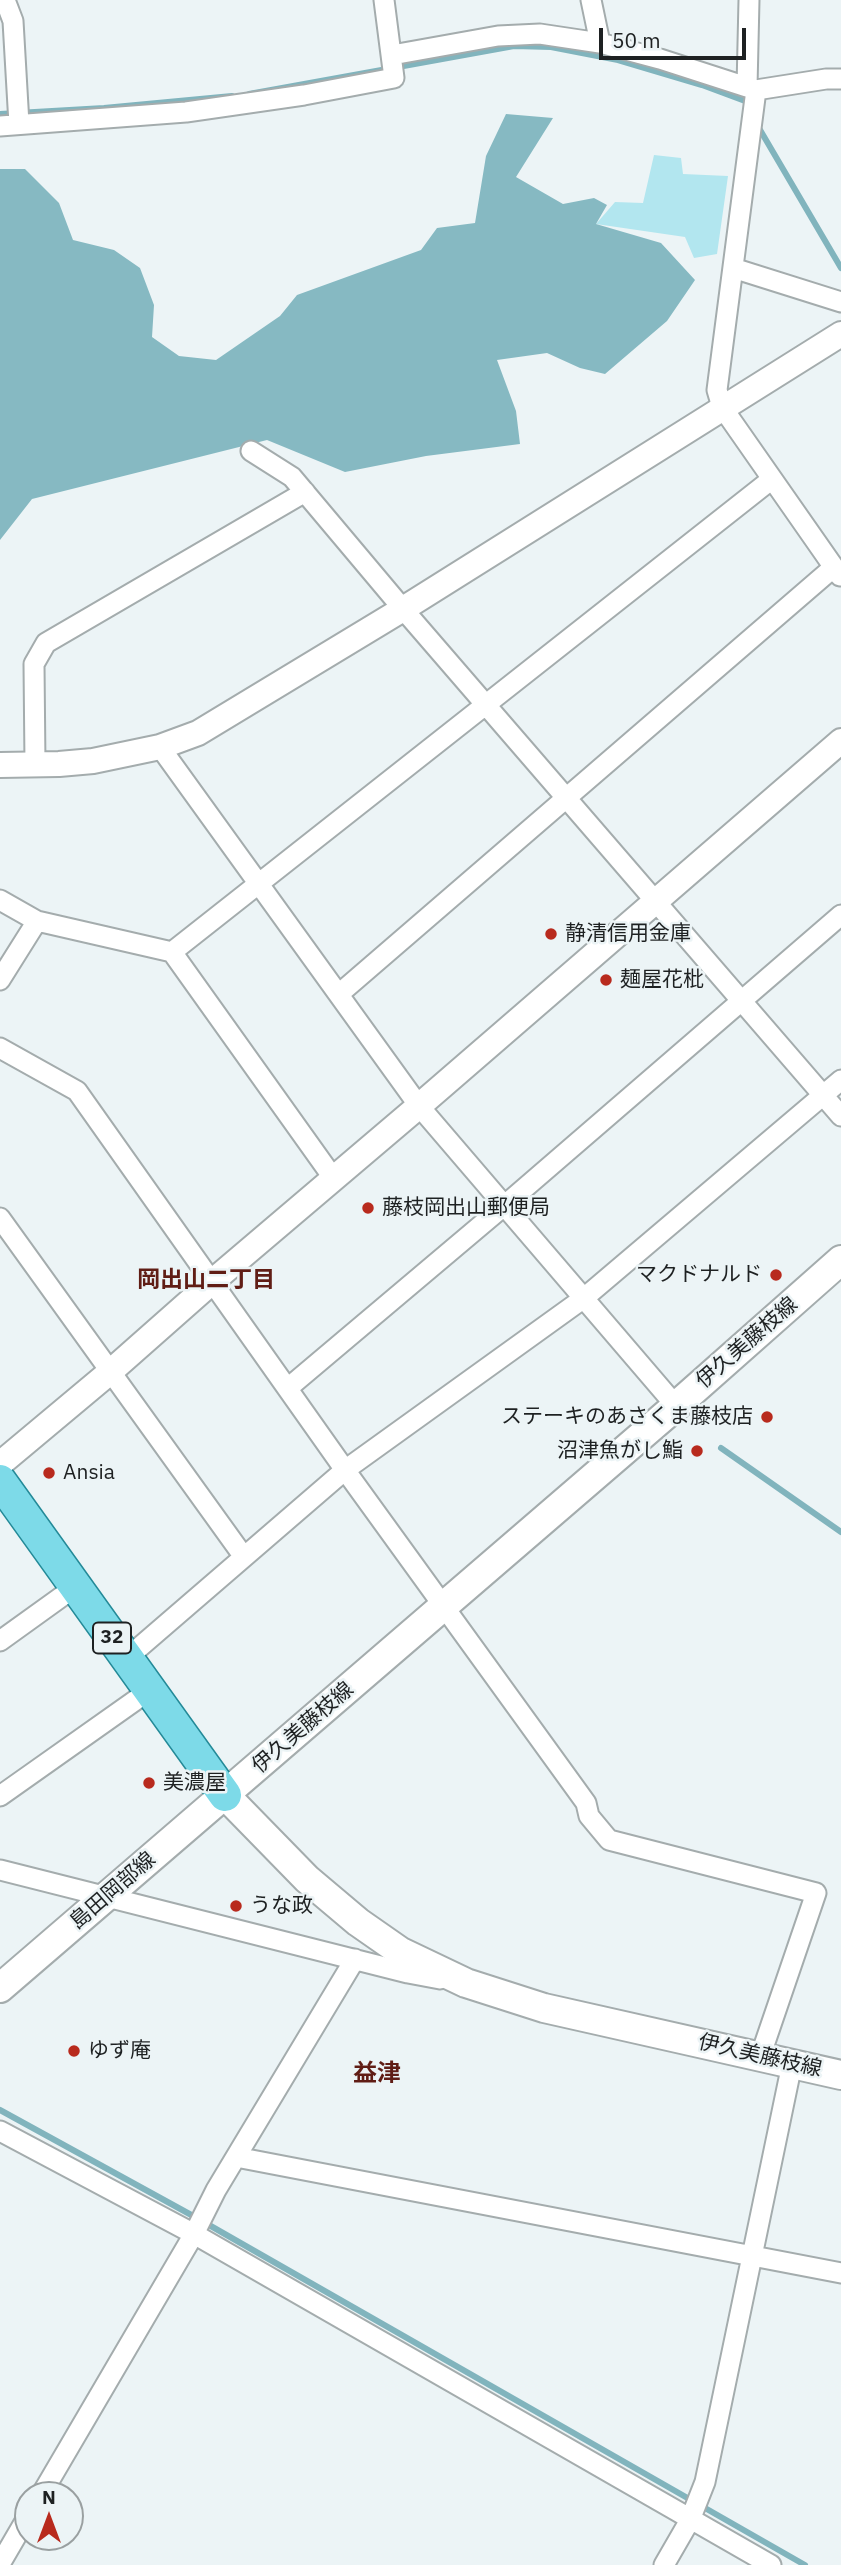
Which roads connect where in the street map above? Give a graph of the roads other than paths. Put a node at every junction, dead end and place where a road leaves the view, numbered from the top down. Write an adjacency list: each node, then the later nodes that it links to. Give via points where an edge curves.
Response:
1 (5, 0): 9 (street, via 13,21 19,101)
2 (384, 0): 6 (street)
3 (591, 0): 5 (street)
4 (749, 0): 8 (street)
5 (600, 43): 6 (street, via 540,34 498,36); 8 (street)
6 (392, 55): 9 (street, via 394,78 304,95 186,112)
7 (841, 79): 8 (street)
8 (752, 88): 10 (street)
9 (9, 125)
10 (733, 268): 11 (street); 13 (street, via 717,390)
11 (841, 302)
12 (841, 334): 13 (street)
13 (722, 408): 15 (street); 18 (street)
14 (251, 451): 16 (street, via 292,477)
15 (772, 479): 17 (street); 19 (street)
16 (305, 492): 18 (street); 22 (street, via 46,643 34,664)
17 (837, 572): 24 (street)
18 (403, 610): 19 (street); 21 (street, via 198,733)
19 (486, 704): 24 (street); 25 (street)
20 (841, 741): 27 (street)
21 (160, 747): 22 (street, via 93,761); 25 (street)
22 (35, 764): 23 (street)
23 (0, 765)
24 (566, 796): 27 (street); 32 (street)
25 (259, 883): 30 (street); 32 (street)
26 (0, 900): 29 (street)
27 (656, 900): 33 (street); 37 (street)
28 (841, 915): 33 (street)
29 (37, 922): 30 (street); 31 (street)
30 (172, 952): 39 (street)
31 (0, 980)
32 (339, 994): 37 (street)
33 (742, 1000): 36 (street); 40 (street)
34 (0, 1048): 43 (street, via 77,1091)
35 (841, 1080): 36 (street)
36 (823, 1096): 38 (street); 44 (street)
37 (419, 1106): 39 (street); 40 (street)
38 (841, 1116)
39 (334, 1179): 43 (street)
40 (505, 1205): 44 (street); 46 (street)
41 (0, 1217): 45 (street)
42 (841, 1260): 47 (main road, 伊久美藤枝線)
43 (213, 1281): 45 (street); 46 (street)
44 (584, 1298): 47 (street); 49 (street)
45 (110, 1372): 48 (street); 51 (street)
46 (288, 1388): 49 (street)
47 (676, 1406): 53 (main road, 伊久美藤枝線)
48 (0, 1464)
49 (345, 1469): 51 (street); 53 (street)
50 (0, 1481): 52 (main road, 32)
51 (244, 1557): 55 (street)
52 (75, 1587): 54 (street); 55 (main road, 32)
53 (443, 1606): 57 (main road, 伊久美藤枝線); 64 (street, via 609,1840 816,1893)
54 (0, 1641)
55 (127, 1658): 56 (main road, 32)
56 (150, 1690): 57 (main road, 32); 58 (street)
57 (225, 1794): 60 (main road, 島田岡部線); 62 (main road, 伊久美藤枝線, via 307,1879 358,1922 401,1952)
58 (0, 1796)
59 (0, 1870): 60 (street)
60 (107, 1896): 61 (street); 63 (main road, 島田岡部線)
61 (355, 1959): 62 (street); 68 (street)
62 (466, 1983): 64 (main road, 伊久美藤枝線, via 544,2008)
63 (0, 1988)
64 (760, 2057): 65 (main road, 伊久美藤枝線)
65 (792, 2064): 66 (main road, 伊久美藤枝線); 70 (street)
66 (841, 2075)
67 (0, 2131): 69 (street)
68 (236, 2157): 69 (street); 70 (street)
69 (194, 2234): 72 (street); 73 (street)
70 (752, 2256): 71 (street); 73 (street, via 705,2482)
71 (841, 2273)
72 (49, 2481)
73 (690, 2520): 76 (street); 77 (street)
74 (14, 2540): 75 (street)
75 (0, 2564)
76 (664, 2565)
77 (771, 2565)

